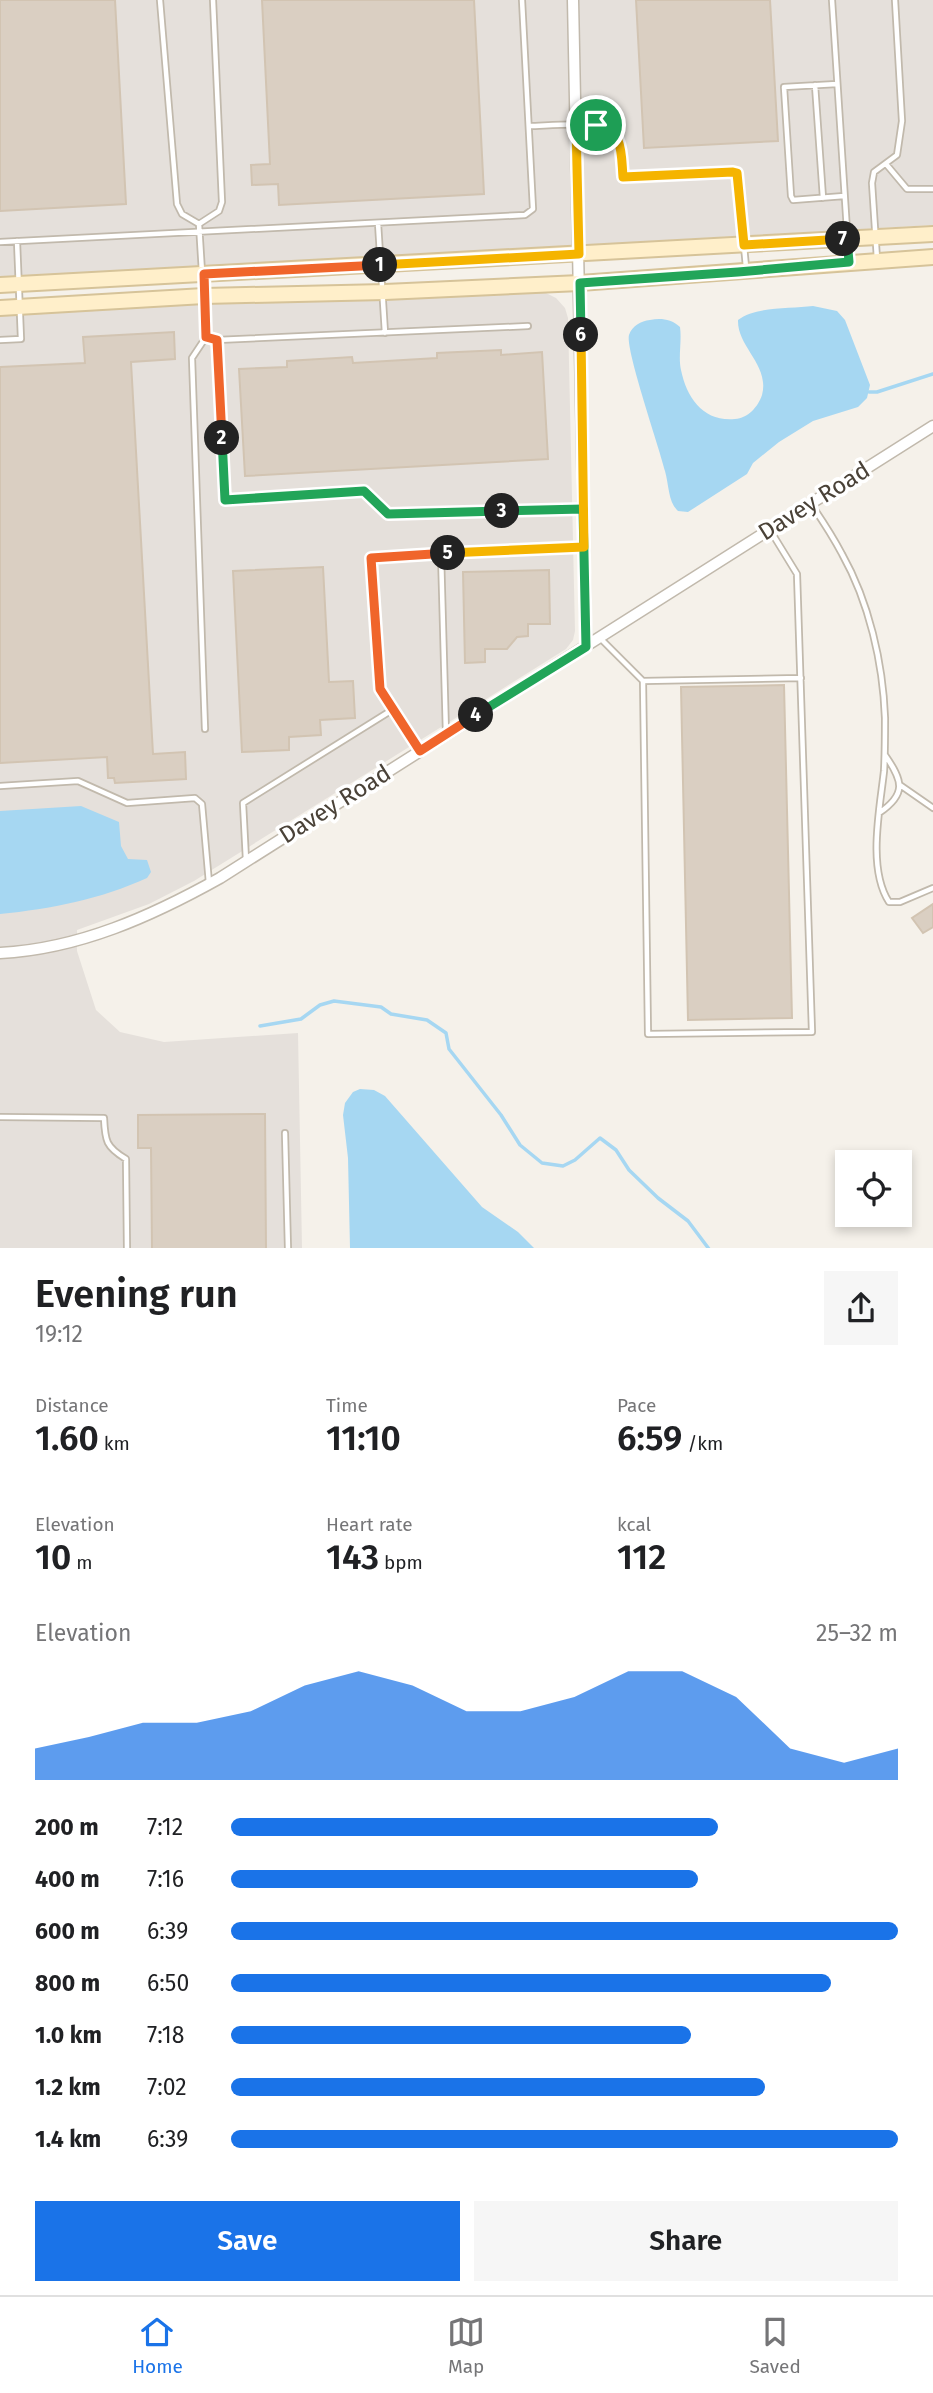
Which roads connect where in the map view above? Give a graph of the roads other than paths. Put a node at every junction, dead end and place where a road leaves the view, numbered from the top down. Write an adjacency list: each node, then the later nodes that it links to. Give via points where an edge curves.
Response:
1 (160, 0): 16 (lane, via 177,204 182,215)
2 (213, 0): 16 (lane, via 222,202 219,211)
3 (522, 0): 10 (lane)
4 (573, 0): 9 (street)
5 (832, 0): 7 (lane)
6 (895, 0): 11 (lane, via 902,121 897,155)
7 (837, 84): 8 (lane); 13 (lane)
8 (815, 85): 14 (lane); 14 (lane, via 784,87 790,196 793,200)
9 (576, 125): 10 (lane); 23 (lane, via 604,126 616,134 623,177 737,173); 24 (street)
10 (530, 126): 15 (lane, via 533,209 525,215)
11 (886, 164): 12 (lane, via 907,188); 19 (lane, via 874,172 872,183)
12 (933, 189)
13 (845, 196): 14 (lane); 20 (lane)
14 (823, 198)
15 (378, 223): 17 (lane); 28 (lane)
16 (199, 224): 17 (lane)
17 (199, 232): 21 (lane); 30 (lane)
18 (933, 234): 19 (street)
19 (875, 237): 20 (street); 26 (lane)
20 (847, 239): 23 (street); 27 (lane)
21 (17, 241): 22 (lane); 32 (lane)
22 (0, 242)
23 (744, 245): 24 (street); 29 (lane)
24 (579, 254): 28 (street); 31 (street)
25 (933, 257): 26 (street)
26 (877, 260): 27 (street)
27 (849, 262): 29 (street)
28 (380, 265): 30 (street); 34 (lane)
29 (746, 272): 31 (street)
30 (204, 274): 32 (street); 35 (lane)
31 (580, 283): 34 (street); 45 (street)
32 (19, 284): 33 (street); 36 (lane)
33 (0, 285)
34 (383, 292): 35 (street); 39 (lane)
35 (204, 296): 36 (street); 40 (lane)
36 (20, 307): 37 (street); 41 (lane, via 21,339)
37 (0, 308)
38 (528, 326): 39 (lane)
39 (385, 333): 42 (lane)
40 (206, 337): 42 (lane); 54 (lane, via 192,358)
41 (0, 340)
42 (217, 340): 45 (lane, via 225,500 364,491 388,514)
43 (933, 426): 44 (street, Davey Road)
44 (811, 503): 46 (street, Davey Road); 57 (lane, via 843,555 871,632 882,678)
45 (583, 509): 47 (street)
46 (770, 530): 49 (street, Davey Road); 51 (lane, via 797,574)
47 (584, 547): 48 (lane); 50 (street)
48 (441, 554): 53 (lane, via 371,558 380,689); 55 (lane)
49 (600, 638): 50 (street, Davey Road); 52 (lane)
50 (586, 647): 55 (street, Davey Road)
51 (801, 678): 52 (lane); 52 (lane, via 812,1032 648,1034)
52 (643, 681)
53 (392, 710): 56 (lane); 62 (lane, via 243,803)
54 (205, 729)
55 (446, 734): 56 (street, Davey Road)
56 (420, 751): 62 (street, Davey Road)
57 (884, 754): 58 (lane); 61 (lane)
58 (900, 785): 60 (lane); 61 (lane, via 893,804)
59 (0, 786): 63 (lane, via 78,781 127,803 195,798 202,804)
60 (933, 808)
61 (879, 814): 64 (lane, via 876,843 889,902)
62 (246, 861): 63 (street, Davey Road)
63 (209, 883): 65 (street, Davey Road, via 146,917 97,934 49,947)
64 (933, 888)
65 (0, 953)
66 (0, 1117): 68 (lane, via 104,1118 104,1136 111,1150 126,1159)
67 (285, 1133): 69 (lane)
68 (127, 1248)
69 (288, 1248)

